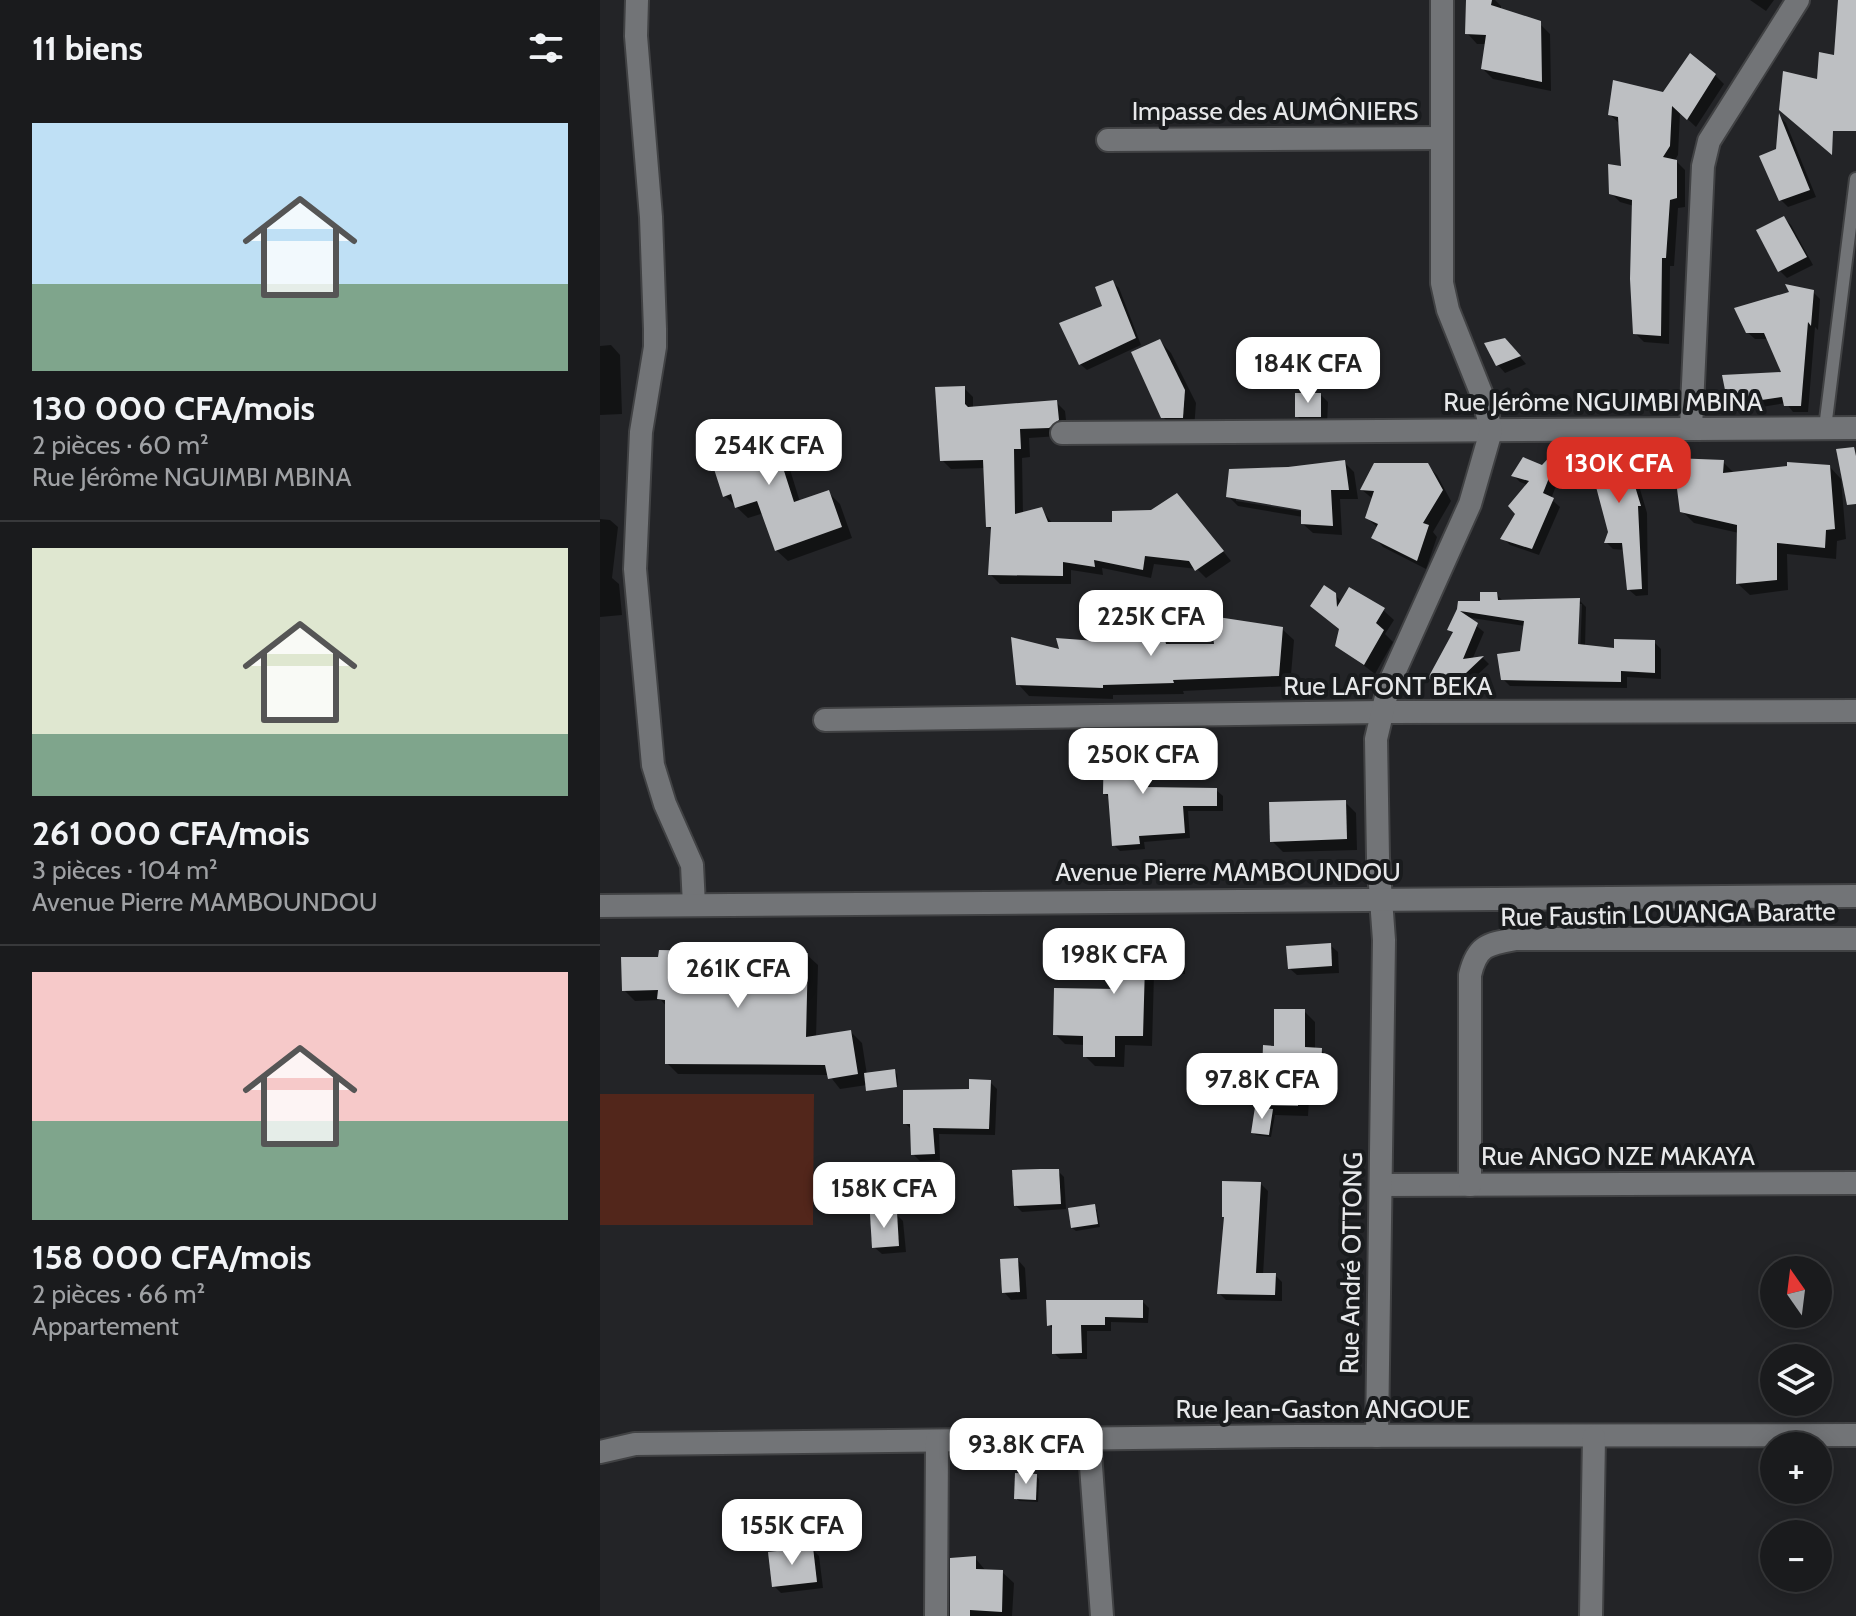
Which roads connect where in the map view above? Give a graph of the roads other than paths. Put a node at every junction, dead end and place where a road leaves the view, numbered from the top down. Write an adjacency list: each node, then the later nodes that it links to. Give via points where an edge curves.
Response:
1 (637, 0): 17 (street, via 655,347 641,432 635,569 653,765 692,865)
2 (1442, 0): 4 (street)
3 (1798, 0): 7 (street, via 1709,141 1703,166)
4 (1442, 138): 5 (street, Impasse des AUMÔNIERS); 10 (street, via 1442,283)
5 (1108, 140)
6 (1856, 179): 8 (lane)
7 (1691, 428): 8 (street, Rue Jérôme NGUIMBI MBINA); 10 (street, Rue Jérôme NGUIMBI MBINA)
8 (1825, 428): 9 (street, Rue Jérôme NGUIMBI MBINA)
9 (1856, 428)
10 (1491, 431): 11 (street, Rue Jérôme NGUIMBI MBINA); 13 (street, Rue André OTTONG, via 1470,504 1394,671)
11 (1062, 433)
12 (1856, 711): 13 (street, Rue LAFONT BEKA)
13 (1382, 712): 14 (street, Rue LAFONT BEKA); 16 (street, Rue André OTTONG, via 1376,739)
14 (825, 720)
15 (1856, 896): 16 (street, Avenue Pierre MAMBOUNDOU)
16 (1382, 899): 17 (street, Avenue Pierre MAMBOUNDOU); 21 (street, Rue André OTTONG)
17 (694, 905): 18 (street, Avenue Pierre MAMBOUNDOU)
18 (600, 906)
19 (1856, 939): 22 (street, Rue Faustin LOUANGA Baratte, via 1516,939 1488,944 1474,957 1470,975)
20 (1856, 1183): 22 (street, Rue ANGO NZE MAKAYA)
21 (1381, 1185): 22 (street, Rue ANGO NZE MAKAYA); 24 (street, Rue André OTTONG)
22 (1470, 1185)
23 (1856, 1435): 25 (street, Rue Jean-Gaston ANGOUE)
24 (1377, 1436): 25 (street, Rue Jean-Gaston ANGOUE); 26 (street, Rue Jean-Gaston ANGOUE)
25 (1594, 1437): 31 (street)
26 (1089, 1439): 27 (street, Rue Jean-Gaston ANGOUE); 30 (street)
27 (937, 1441): 28 (street, Rue Jean-Gaston ANGOUE, via 635,1444); 29 (street)
28 (600, 1452)
29 (936, 1616)
30 (1102, 1616)
31 (1591, 1616)

